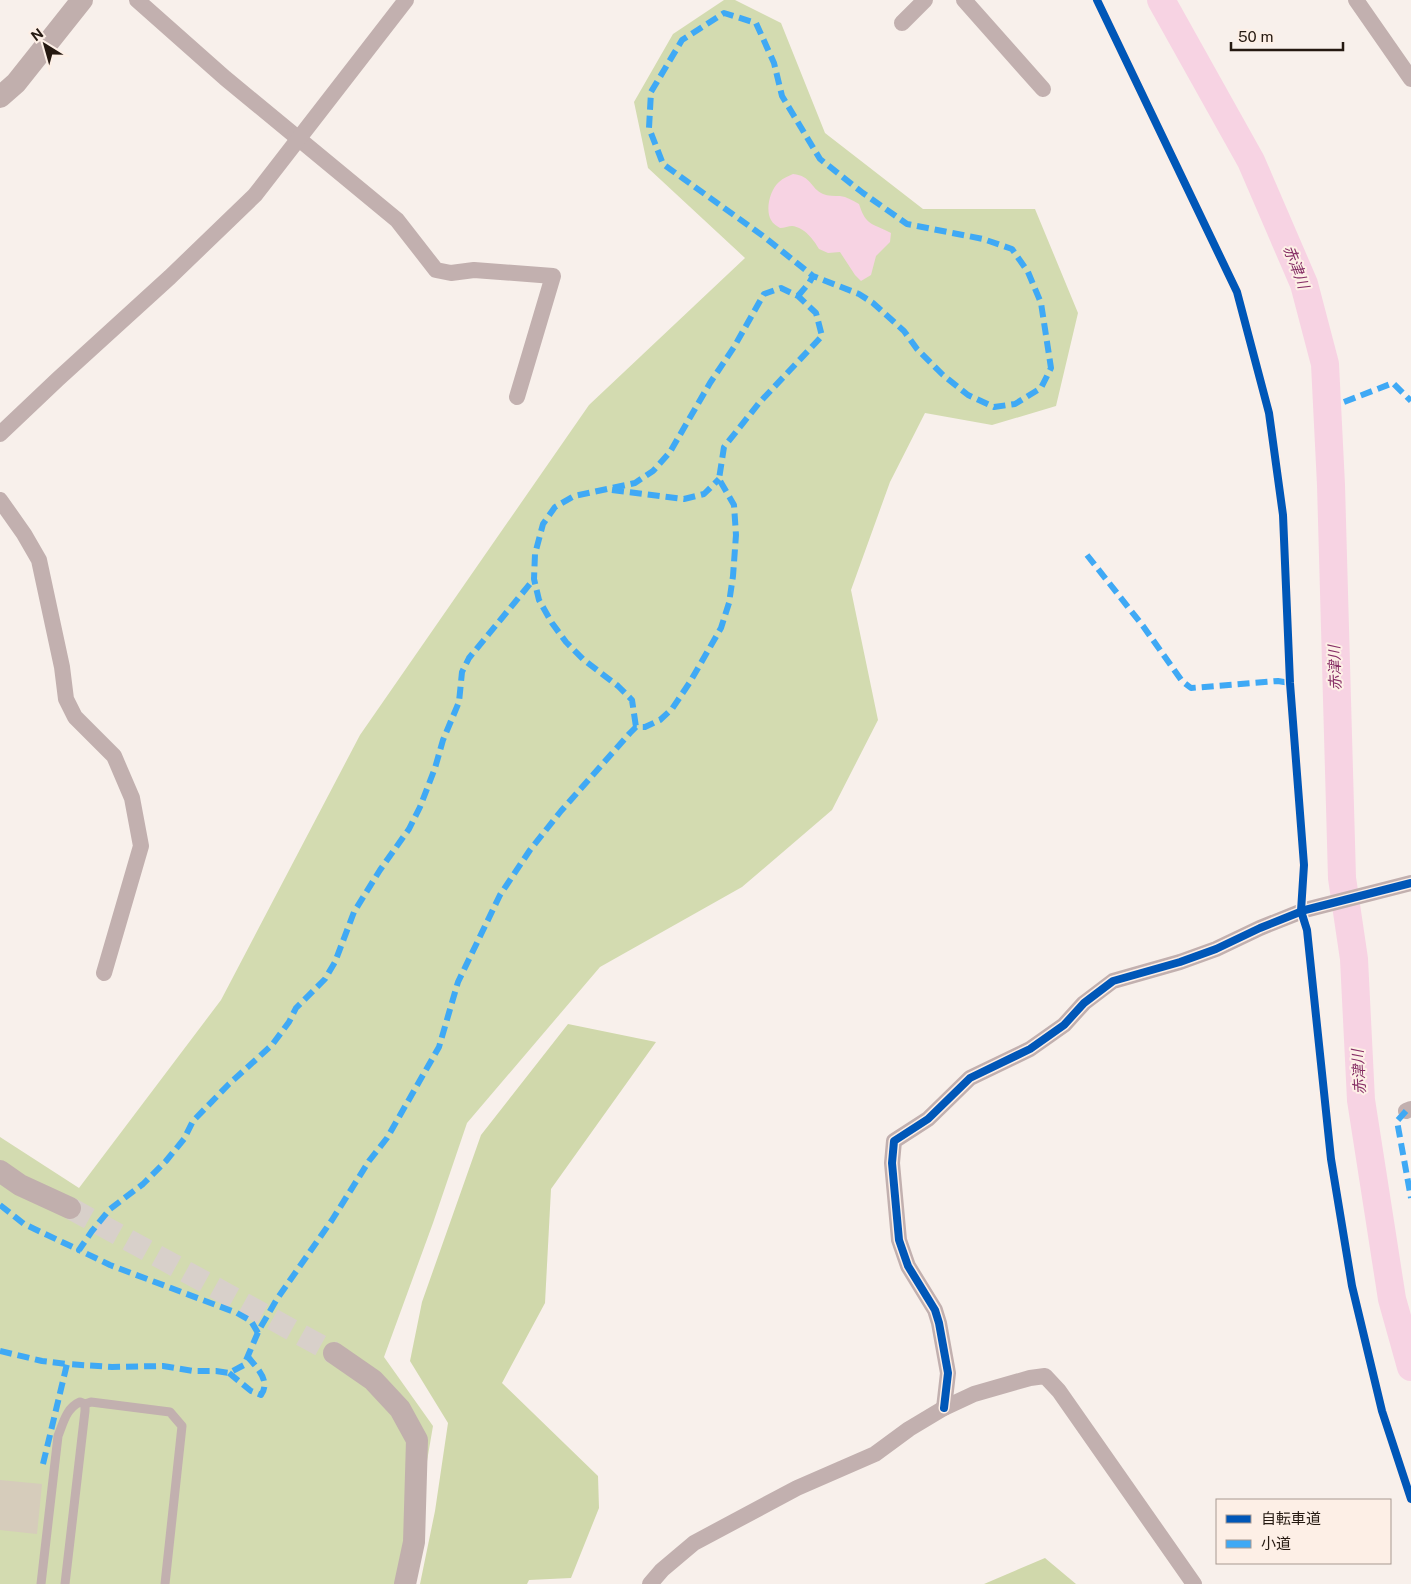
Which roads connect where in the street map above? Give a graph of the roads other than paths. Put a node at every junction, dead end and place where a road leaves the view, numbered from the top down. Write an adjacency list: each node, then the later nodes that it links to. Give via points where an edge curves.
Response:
1 (82, 0): 10 (street, via 16,83)
2 (137, 0): 11 (street)
3 (406, 0): 11 (street)
4 (926, 0): 7 (street)
5 (964, 0): 9 (street)
6 (1356, 0): 8 (street)
7 (902, 23)
8 (1411, 78)
9 (1043, 89)
10 (0, 97)
11 (299, 139): 12 (street, via 397,220 436,270 553,276); 13 (street, via 255,195)
12 (517, 397)
13 (0, 434)
14 (0, 500): 16 (street, via 39,560 66,698 75,717 114,756 132,798 141,846)
15 (1411, 882): 21 (street, via 1305,910 1216,949 1113,981 1084,1003 1064,1025 1030,1049 970,1078 928,1119 894,1141 892,1164 899,1240 908,1266 935,1310 948,1373)
16 (104, 974)
17 (0, 1171): 18 (street, via 20,1185)
18 (70, 1208)
19 (334, 1353): 25 (street, via 373,1380 400,1409 417,1440 414,1542)
20 (85, 1404): 22 (lane, via 73,1405 58,1436); 23 (lane); 24 (lane, via 91,1402 170,1412 182,1426)
21 (944, 1408): 26 (street, via 875,1454 724,1525 694,1543); 27 (street, via 974,1394 1045,1376 1059,1391)
22 (41, 1584)
23 (65, 1584)
24 (165, 1584)
25 (406, 1584)
26 (650, 1584)
27 (1194, 1584)

